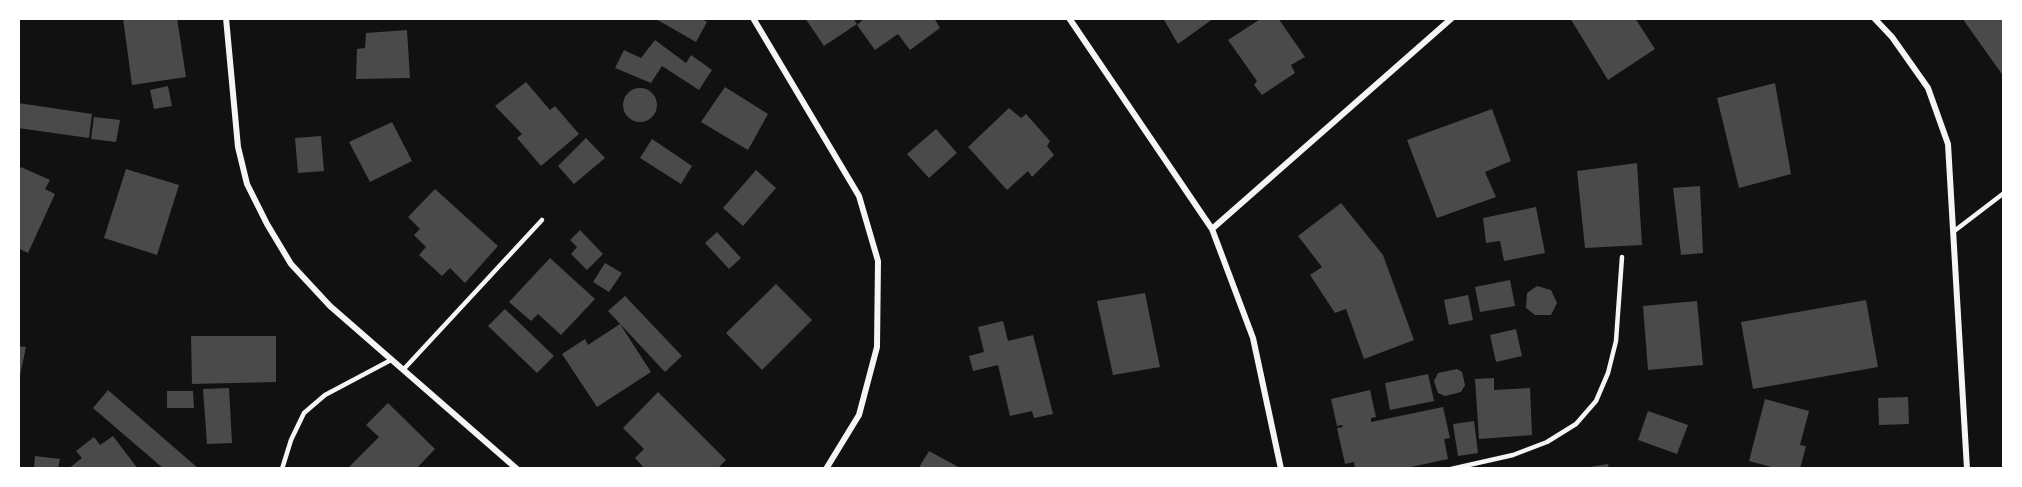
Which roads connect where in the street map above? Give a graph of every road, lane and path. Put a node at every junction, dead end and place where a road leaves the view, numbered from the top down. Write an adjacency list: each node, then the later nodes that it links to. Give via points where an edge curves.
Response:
1 (226, 18): 11 (street, via 238,147 257,204 291,264 330,306)
2 (753, 18): 15 (street, via 859,196 878,261 877,347 859,415)
3 (1069, 18): 8 (street)
4 (1452, 18): 8 (street)
5 (1874, 18): 9 (street, via 1928,88 1948,144)
6 (2004, 194): 9 (lane)
7 (542, 220): 12 (lane)
8 (1212, 230): 16 (street, via 1253,338)
9 (1953, 232): 18 (street)
10 (1622, 257): 17 (lane, via 1616,341 1596,402 1576,424 1547,442 1513,455)
11 (391, 360): 12 (street); 13 (lane, via 325,395 304,413)
12 (403, 370): 14 (street)
13 (282, 469)
14 (517, 469)
15 (826, 469)
16 (1281, 469)
17 (1451, 469)
18 (1967, 469)

